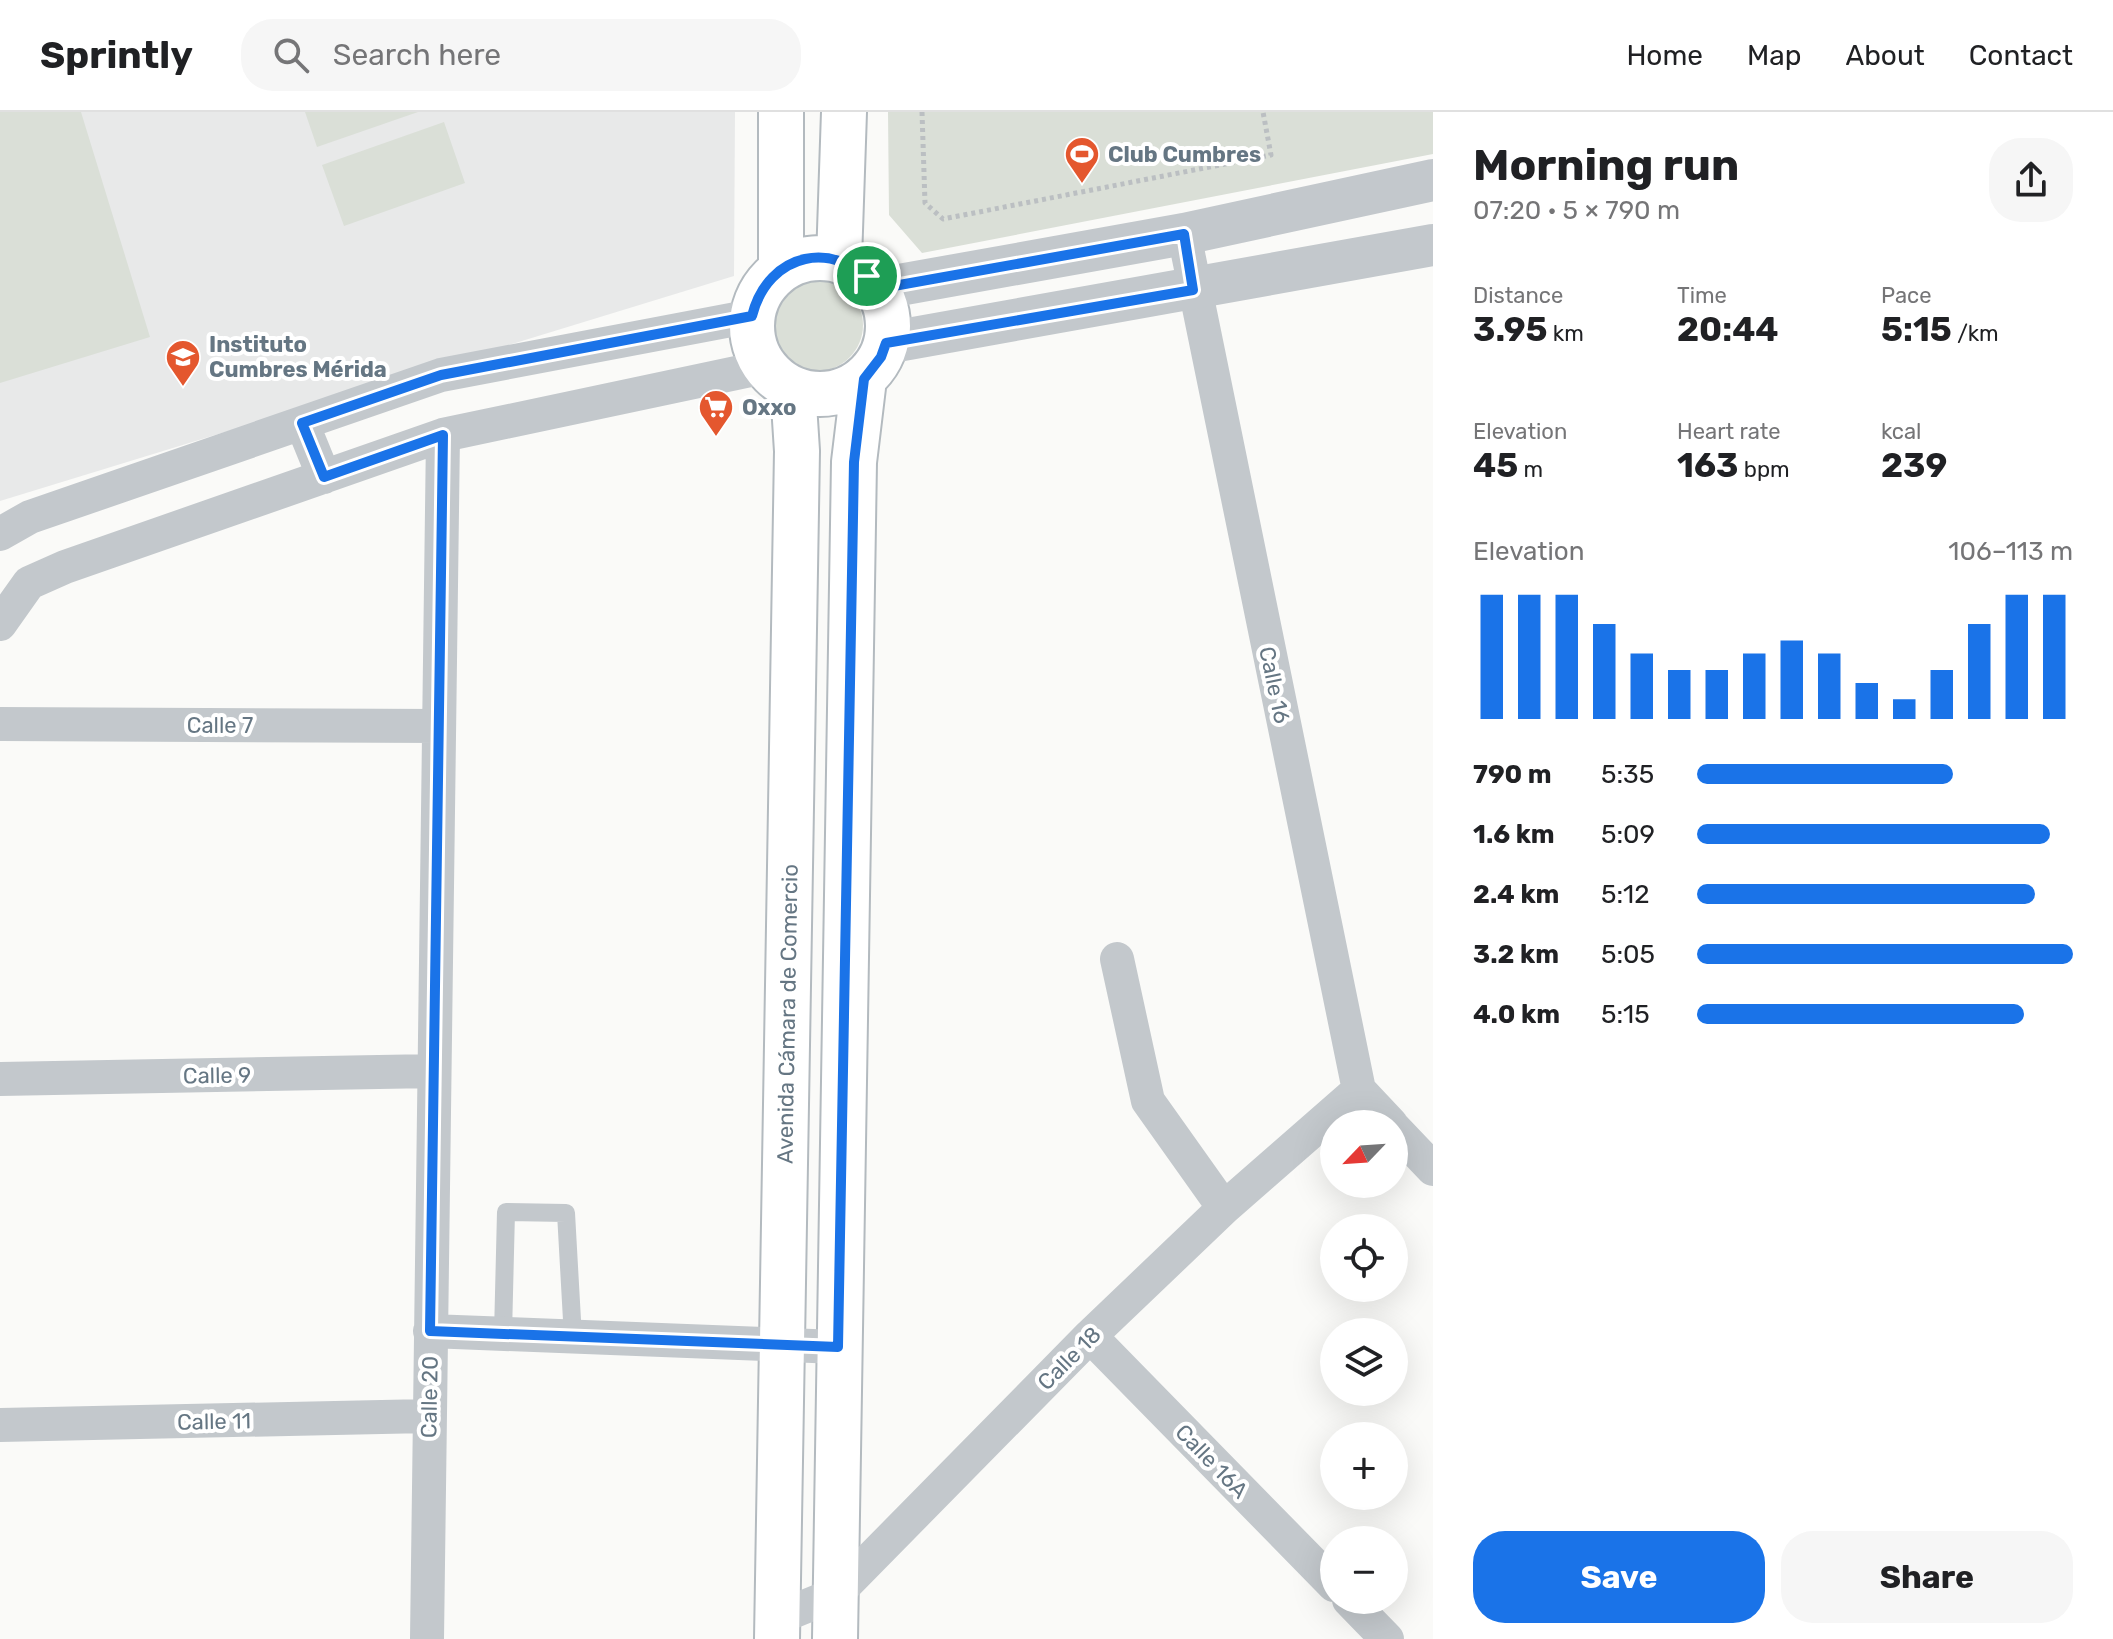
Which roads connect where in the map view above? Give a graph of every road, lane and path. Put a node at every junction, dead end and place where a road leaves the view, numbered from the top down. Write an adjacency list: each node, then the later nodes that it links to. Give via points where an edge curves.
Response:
1 (781, 112): 9 (main road)
2 (844, 112): 8 (main road)
3 (922, 112): 4 (path, via 925,203 943,219 1271,155)
4 (1263, 112)
5 (1433, 180): 6 (street)
6 (1184, 234): 10 (street); 11 (street, Calle 16)
7 (1433, 245): 11 (street)
8 (839, 260): 9 (main road, via 799,260); 10 (main road, via 867,276)
9 (781, 269): 12 (main road, via 761,290)
10 (877, 289): 13 (main road, via 888,315)
11 (1193, 290): 13 (street); 25 (street, Calle 16)
12 (752, 316): 14 (main road, via 754,343); 15 (street, via 441,375)
13 (875, 361): 14 (main road, via 830,394); 35 (main road, via 854,462)
14 (779, 378): 16 (street); 34 (main road, Avenida Cámara de Comercio, via 797,467)
15 (302, 423): 17 (street); 18 (street, via 30,517)
16 (443, 435): 17 (street); 21 (street, Calle 20)
17 (324, 477): 19 (street, via 29,583)
18 (0, 534)
19 (0, 624)
20 (0, 724): 21 (street, Calle 7)
21 (439, 726): 23 (street, Calle 20)
22 (1117, 959): 29 (street, via 1148,1101)
23 (434, 1071): 24 (street, Calle 9); 30 (street, Calle 20)
24 (0, 1079)
25 (1359, 1090): 26 (street); 29 (street, Calle 18)
26 (1377, 1110)
27 (1408, 1143): 28 (street)
28 (1433, 1169)
29 (1224, 1208): 32 (street, Calle 18)
30 (430, 1331): 31 (street); 36 (street, Calle 20)
31 (503, 1334): 33 (street); 33 (lane, via 506,1212 566,1213)
32 (1090, 1336): 38 (street, Calle 16A); 39 (street, Calle 18)
33 (573, 1338): 34 (street)
34 (781, 1346): 35 (street); 41 (main road, Avenida Cámara de Comercio)
35 (838, 1347): 39 (main road)
36 (428, 1416): 37 (street, Calle 11); 42 (street, Calle 20)
37 (0, 1425)
38 (1320, 1571)
39 (836, 1594): 41 (street, Calle 18); 43 (main road)
40 (1363, 1614): 44 (street)
41 (777, 1628)
42 (427, 1639)
43 (835, 1639)
44 (1387, 1639)

